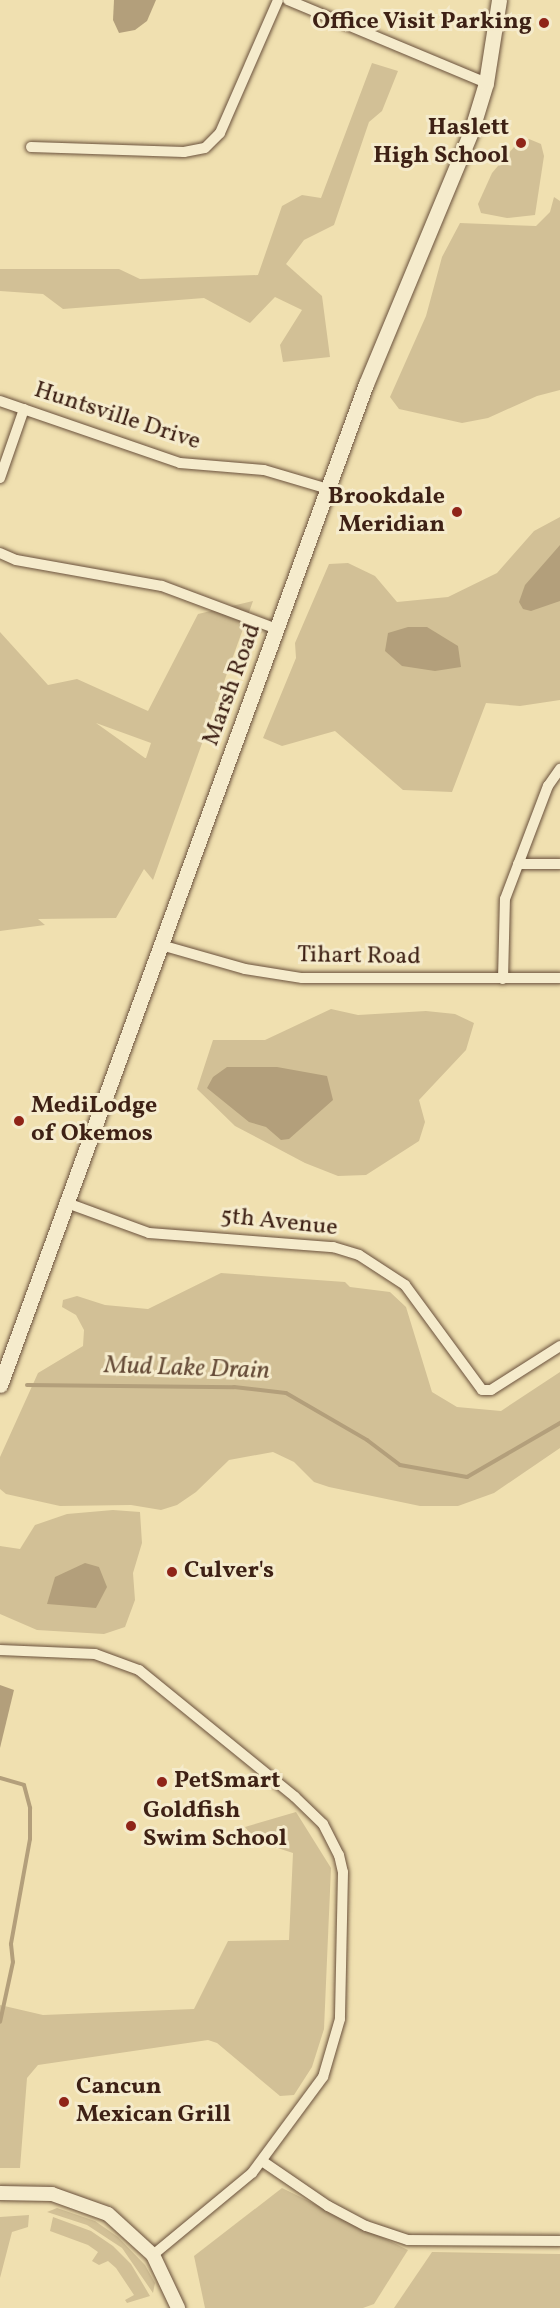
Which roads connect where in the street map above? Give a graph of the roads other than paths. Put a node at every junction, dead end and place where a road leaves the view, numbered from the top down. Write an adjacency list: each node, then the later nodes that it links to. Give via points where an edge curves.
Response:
1 (278, 0): 5 (street, via 220,133 205,148 184,152)
2 (288, 0): 4 (street)
3 (499, 0): 4 (main road, Marsh Road)
4 (486, 83): 9 (main road, Marsh Road, via 458,167 366,384)
5 (31, 147)
6 (0, 401): 7 (street, Huntsville Drive)
7 (24, 410): 8 (street); 9 (street, Huntsville Drive, via 180,463 264,470)
8 (0, 478)
9 (328, 489): 11 (main road, Marsh Road)
10 (0, 553): 11 (street, via 16,560 161,586)
11 (277, 629): 15 (main road, Marsh Road)
12 (560, 769): 13 (street, via 548,786)
13 (518, 864): 14 (street); 16 (street, via 504,908)
14 (560, 864)
15 (161, 945): 16 (street, Tihart Road, via 245,969 293,977); 18 (main road, Marsh Road)
16 (503, 978): 17 (street, Tihart Road)
17 (560, 978)
18 (67, 1203): 19 (street, 5th Avenue, via 149,1233 333,1247 359,1255 395,1276 415,1296 482,1390 491,1390); 20 (main road, Marsh Road)
19 (560, 1346)
20 (0, 1385)
21 (0, 1650): 22 (street, via 95,1654 139,1670 296,1797 323,1824 333,1842 343,1872 338,2034 317,2088)
22 (262, 2161): 24 (street, via 357,2221 408,2240); 25 (street)
23 (0, 2193): 25 (street, via 52,2194 85,2203 119,2222)
24 (560, 2241)
25 (153, 2255): 26 (street)
26 (178, 2308)

